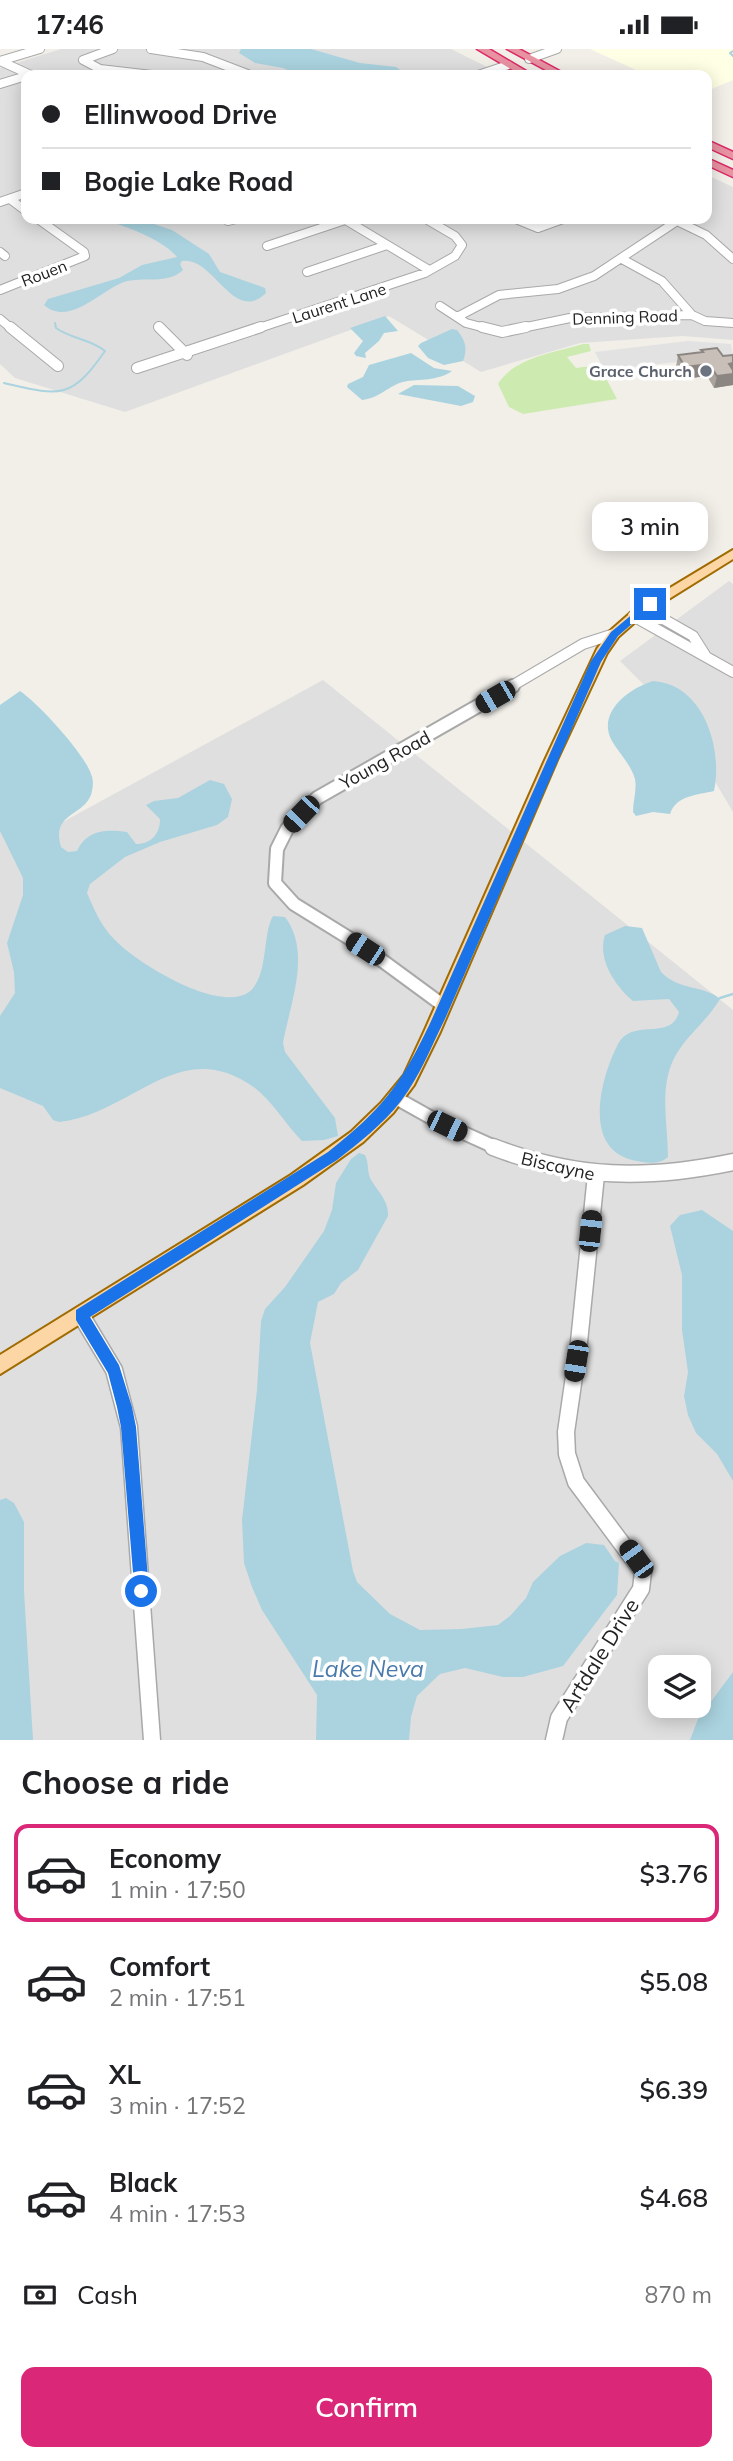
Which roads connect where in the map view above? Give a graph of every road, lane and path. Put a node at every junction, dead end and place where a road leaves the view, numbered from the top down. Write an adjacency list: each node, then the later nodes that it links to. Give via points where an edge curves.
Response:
1 (40, 49): 10 (street)
2 (113, 49): 13 (street, via 83,61)
3 (150, 49): 8 (street)
4 (203, 49): 8 (street)
5 (482, 49): 11 (highway)
6 (512, 49): 9 (highway)
7 (557, 49): 9 (street)
8 (184, 55): 14 (street)
9 (529, 58): 18 (highway)
10 (4, 60): 12 (street)
11 (511, 66): 15 (street); 16 (street); 17 (highway)
12 (21, 70)
13 (112, 70)
14 (237, 70)
15 (496, 70)
16 (502, 70)
17 (519, 70)
18 (552, 70)
19 (21, 77): 20 (street)
20 (0, 84)
21 (712, 146): 22 (highway)
22 (733, 156)
23 (712, 166): 24 (highway)
24 (733, 174)
25 (21, 194): 26 (street)
26 (9, 198): 27 (street); 28 (street)
27 (0, 202)
28 (21, 207)
29 (45, 224): 44 (street, Rouen, via 86,255)
30 (331, 224): 38 (street)
31 (353, 224): 37 (street)
32 (434, 224): 39 (street, via 458,238)
33 (527, 224): 34 (street)
34 (551, 224)
35 (673, 224): 40 (street)
36 (686, 224): 41 (street)
37 (387, 245): 42 (street); 43 (street)
38 (267, 246)
39 (460, 251): 42 (street, Laurent Lane)
40 (622, 259): 46 (street, via 652,274); 47 (street, via 578,283 499,295)
41 (733, 259)
42 (429, 271): 51 (street, Laurent Lane)
43 (307, 272)
44 (0, 290)
45 (440, 306): 47 (street, Denning Road)
46 (692, 315): 47 (street, Denning Road, via 559,319 502,332); 49 (street, Denning Road)
47 (457, 317)
48 (0, 319): 52 (street)
49 (733, 323)
50 (159, 327): 51 (street)
51 (185, 353): 53 (street, Laurent Lane)
52 (58, 366)
53 (137, 368)
54 (733, 554): 55 (main road)
55 (639, 612): 56 (main road); 57 (street)
56 (614, 634): 58 (main road, via 576,703); 58 (street, Young Road, via 566,653 317,798 287,829 277,849 275,883 294,904)
57 (733, 672)
58 (444, 1006): 59 (main road)
59 (396, 1098): 61 (street, Biscayne, via 527,1161); 62 (main road, via 332,1156)
60 (733, 1162): 61 (street, Biscayne, via 687,1172)
61 (596, 1175): 65 (street, Artdale Drive, via 567,1454 576,1482 643,1572 641,1589 559,1718)
62 (81, 1315): 63 (main road); 64 (street, via 114,1370 129,1427)
63 (0, 1365)
64 (152, 1740)
65 (554, 1740)

